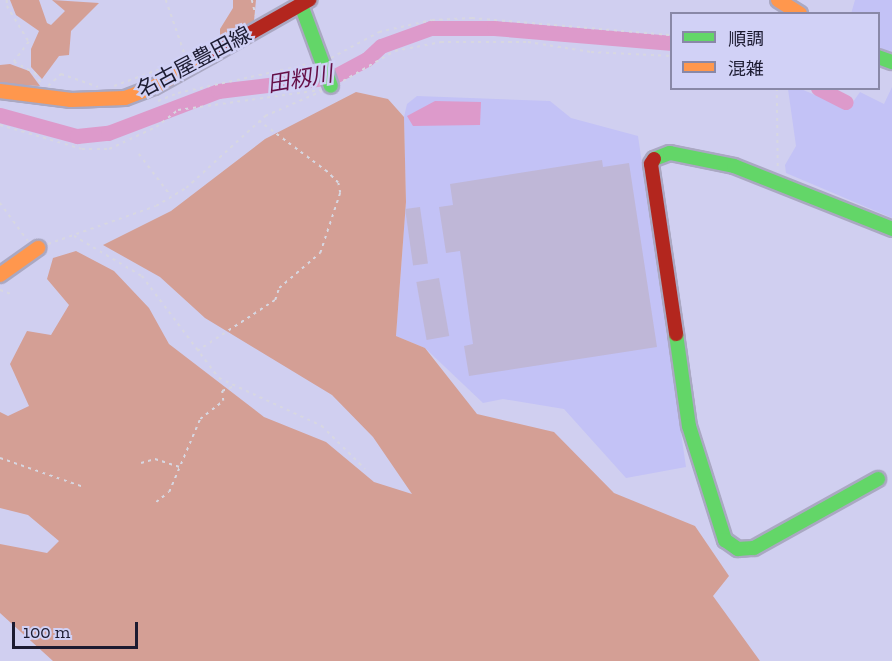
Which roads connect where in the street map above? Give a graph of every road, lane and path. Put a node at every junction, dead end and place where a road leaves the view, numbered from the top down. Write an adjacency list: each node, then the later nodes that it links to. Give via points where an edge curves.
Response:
1 (7, 0): 18 (path, via 29,42 14,62 39,78)
2 (166, 0): 10 (path)
3 (252, 0): 7 (path)
4 (778, 0): 6 (street)
5 (305, 2): 7 (street, 名古屋豊田線); 11 (street)
6 (797, 12)
7 (259, 28): 10 (street, 名古屋豊田線)
8 (670, 34): 11 (path, via 472,18 432,20 379,32 340,56)
9 (670, 56): 14 (path, via 591,52 528,42 441,42 395,51)
10 (185, 62): 18 (street, 名古屋豊田線, via 125,98 104,101)
11 (319, 63): 14 (street); 19 (path, via 178,93)
12 (165, 67): 13 (path)
13 (112, 86)
14 (328, 86): 20 (path); 21 (path, via 178,110 149,131 109,149 82,149)
15 (101, 88): 18 (path, via 61,74 51,81)
16 (777, 90): 23 (path)
17 (0, 91): 18 (street, 名古屋豊田線)
18 (43, 95)
19 (158, 101)
20 (259, 122): 24 (path); 32 (path, via 338,183 340,193 320,253 279,288 275,300)
21 (0, 125)
22 (139, 154): 24 (path)
23 (775, 180): 26 (street); 38 (street, via 685,155 662,153 651,164 689,426 720,530 725,540 738,549 754,548)
24 (172, 197): 27 (path, via 105,226)
25 (0, 203): 28 (path)
26 (892, 229)
27 (73, 235): 28 (path); 32 (path, via 142,276)
28 (38, 248): 29 (street)
29 (0, 275)
30 (0, 290): 31 (path)
31 (13, 295)
32 (197, 351): 33 (path, via 219,378)
33 (233, 386): 36 (path, via 222,392 223,401 200,419); 37 (path, via 322,426)
34 (0, 459): 39 (path)
35 (141, 463): 36 (path, via 155,459 170,467)
36 (181, 467): 40 (path, via 169,492)
37 (366, 469)
38 (878, 479)
39 (81, 486)
40 (156, 502)

